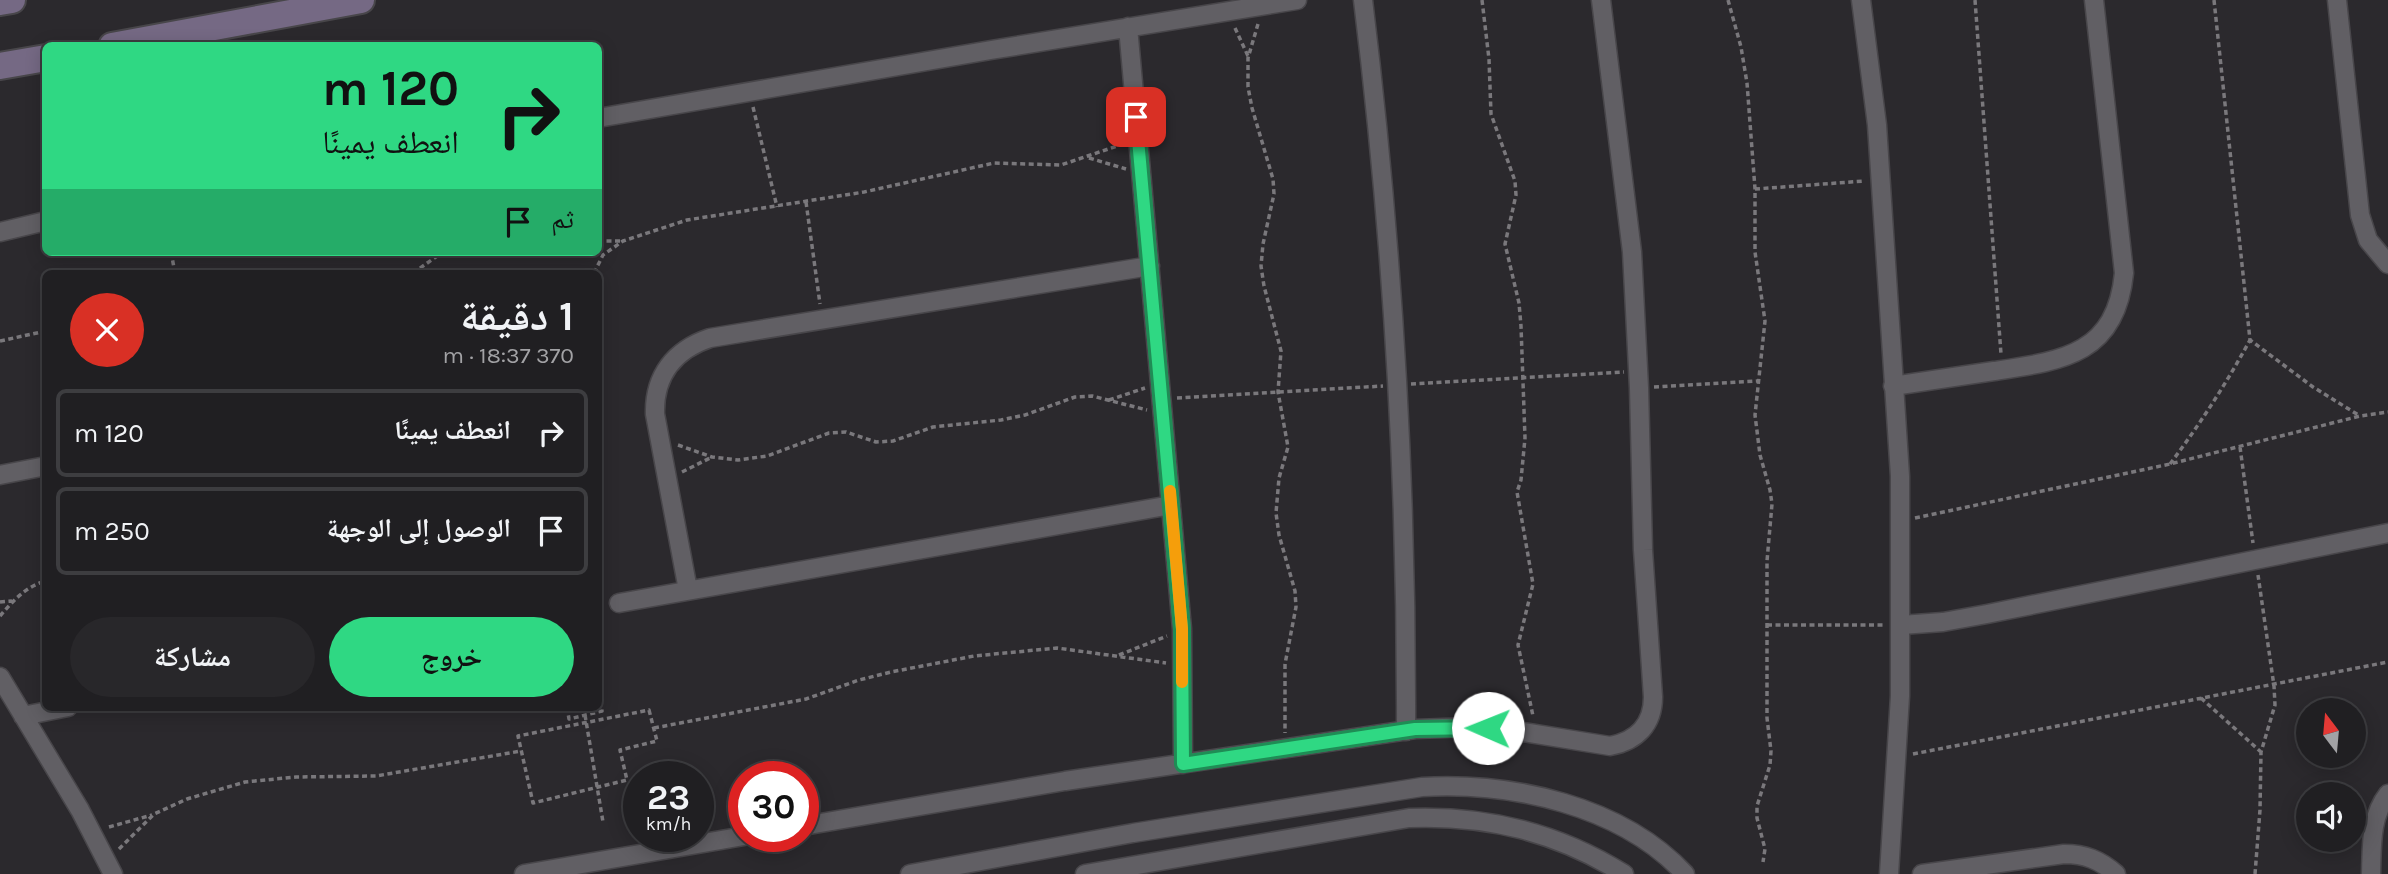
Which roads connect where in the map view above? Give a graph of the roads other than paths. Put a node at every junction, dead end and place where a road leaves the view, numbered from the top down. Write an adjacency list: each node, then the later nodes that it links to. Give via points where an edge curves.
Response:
1 (12, 0): 9 (main road)
2 (361, 0): 11 (main road)
3 (1297, 0): 10 (street)
4 (1363, 0): 30 (street, via 1383,174 1397,359)
5 (1601, 0): 30 (street, via 1632,252 1651,715 1635,737 1610,746 1536,732 1472,727)
6 (1861, 0): 19 (street, via 1877,125)
7 (2094, 0): 19 (street, via 2124,274 2111,320 2092,343 2050,363)
8 (2337, 0): 17 (street, via 2360,215 2368,240)
9 (0, 2)
10 (1128, 27): 14 (street); 18 (street)
11 (134, 42)
12 (42, 59): 13 (main road)
13 (0, 66)
14 (602, 117)
15 (42, 222): 16 (street)
16 (0, 232)
17 (2388, 264)
18 (1150, 266): 22 (street); 24 (street, via 710,338 686,348 669,364 657,388 655,414)
19 (1893, 386): 26 (street, via 1900,476)
20 (42, 467): 21 (street)
21 (0, 475)
22 (1171, 505): 24 (street); 31 (street, via 1182,629)
23 (2388, 533): 26 (street, via 1976,616)
24 (688, 590): 25 (street)
25 (619, 603)
26 (1901, 625): 43 (street)
27 (0, 677): 29 (street)
28 (48, 711): 29 (street)
29 (23, 716): 36 (street)
30 (1406, 731): 31 (street)
31 (1183, 764): 33 (street)
32 (2388, 794): 46 (street, via 2376,817)
33 (819, 823)
34 (728, 840): 35 (street)
35 (628, 865): 37 (street)
36 (110, 867)
37 (594, 868): 38 (street)
38 (524, 874)
39 (910, 874): 42 (street, via 1133,833 1450,786 1508,789 1588,811 1633,834)
40 (1085, 874): 41 (street, via 1437,817 1494,822 1550,836)
41 (1624, 874)
42 (1685, 874)
43 (1889, 874)
44 (1922, 874): 45 (street, via 2075,854 2097,860)
45 (2116, 874)
46 (2371, 874)

